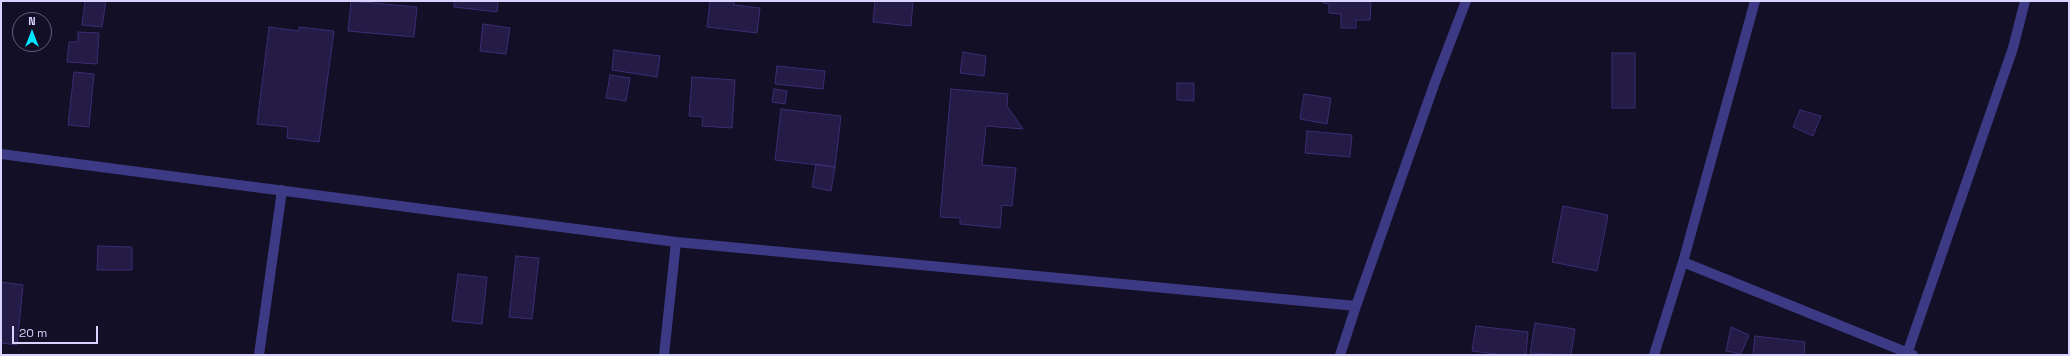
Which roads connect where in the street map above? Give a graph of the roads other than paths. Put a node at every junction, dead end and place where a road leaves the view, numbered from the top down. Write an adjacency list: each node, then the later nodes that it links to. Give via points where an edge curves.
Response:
1 (1466, 1): 8 (street)
2 (2025, 1): 9 (street, via 2013,48)
3 (1752, 2): 7 (street)
4 (1, 154): 5 (street)
5 (282, 190): 6 (street); 10 (street)
6 (676, 242): 8 (street); 11 (street)
7 (1683, 262): 9 (street); 13 (street)
8 (1356, 306): 12 (street)
9 (1911, 353)
10 (259, 355)
11 (664, 355)
12 (1340, 355)
13 (1654, 355)

